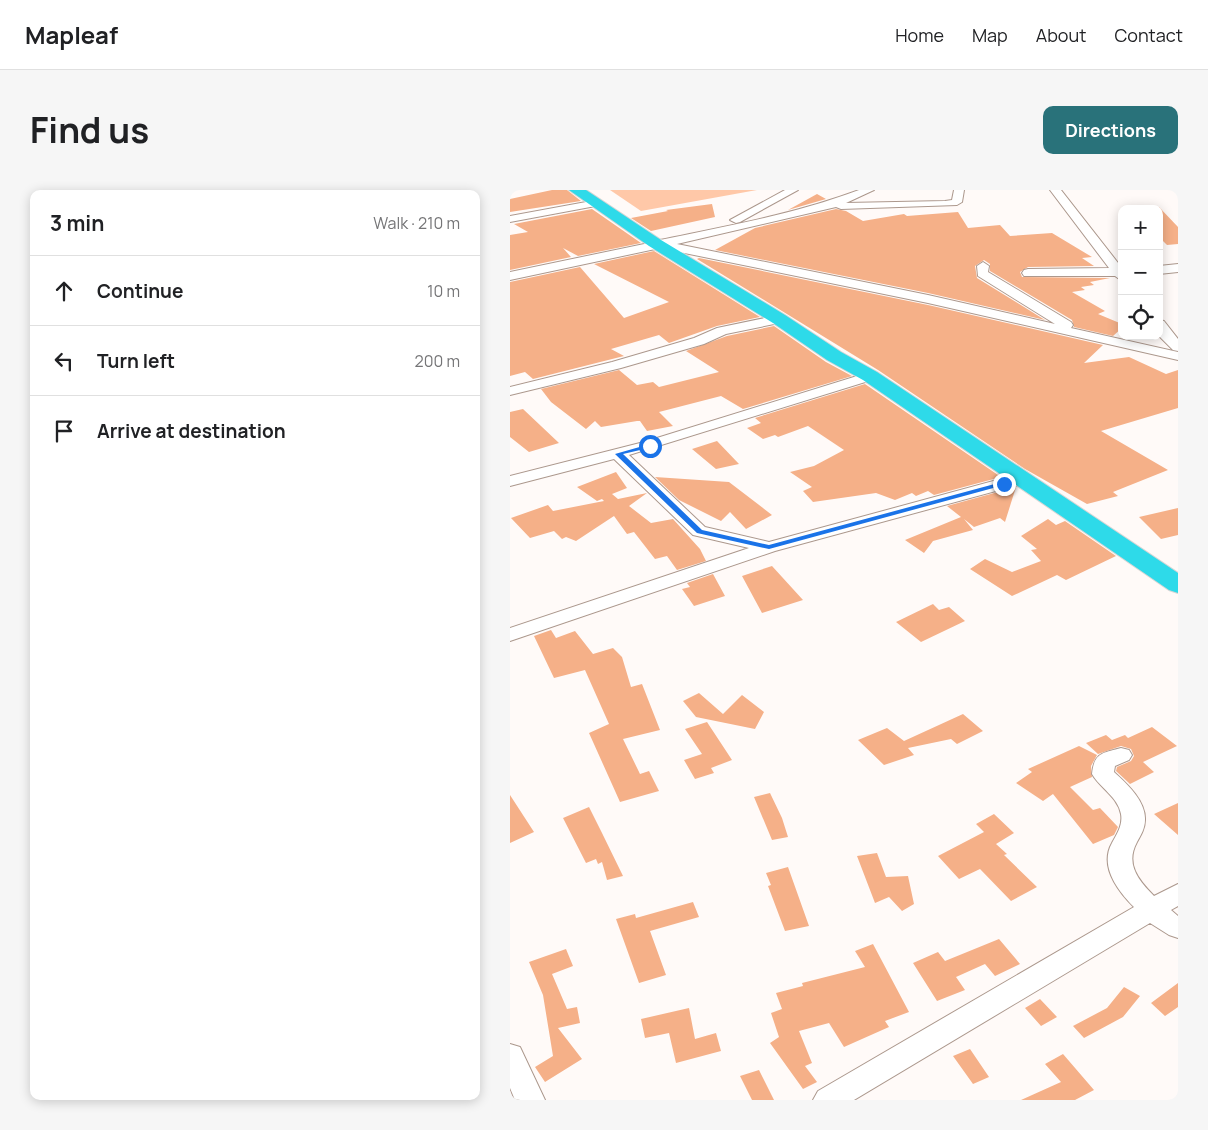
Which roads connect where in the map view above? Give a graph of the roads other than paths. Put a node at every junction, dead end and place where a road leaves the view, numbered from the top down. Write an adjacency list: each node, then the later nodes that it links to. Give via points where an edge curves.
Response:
1 (576, 190): 6 (highway)
2 (793, 190): 9 (street)
3 (869, 190): 7 (street)
4 (960, 190): 7 (street, via 957,202 945,204)
5 (1055, 190): 14 (street)
6 (597, 203): 8 (street); 10 (highway)
7 (830, 205): 9 (street)
8 (510, 219)
9 (707, 232): 10 (street, via 682,240)
10 (655, 243): 17 (street); 18 (highway); 22 (street)
11 (982, 266): 22 (street, via 982,273)
12 (1178, 268): 13 (street)
13 (1163, 270)
14 (1118, 271)
15 (1028, 273): 16 (street)
16 (1118, 274)
17 (510, 276)
18 (779, 319): 25 (highway); 26 (street, via 722,331 616,365)
19 (1163, 328): 21 (street)
20 (1163, 330): 23 (street)
21 (1178, 332)
22 (1078, 333): 24 (street)
23 (1178, 347)
24 (1178, 356)
25 (870, 376): 27 (street); 28 (highway)
26 (510, 391)
27 (618, 454): 29 (street); 30 (street, via 699,531)
28 (1023, 478): 30 (street); 31 (highway)
29 (510, 481)
30 (769, 547): 32 (street)
31 (1178, 585)
32 (510, 635)
33 (1121, 755): 35 (street, via 1104,762 1103,774 1128,800 1134,814 1133,828 1119,858 1121,872)
34 (1178, 894): 35 (street)
35 (1152, 910): 36 (street); 39 (street)
36 (1178, 928)
37 (510, 1056): 38 (street)
38 (530, 1100)
39 (828, 1100)

